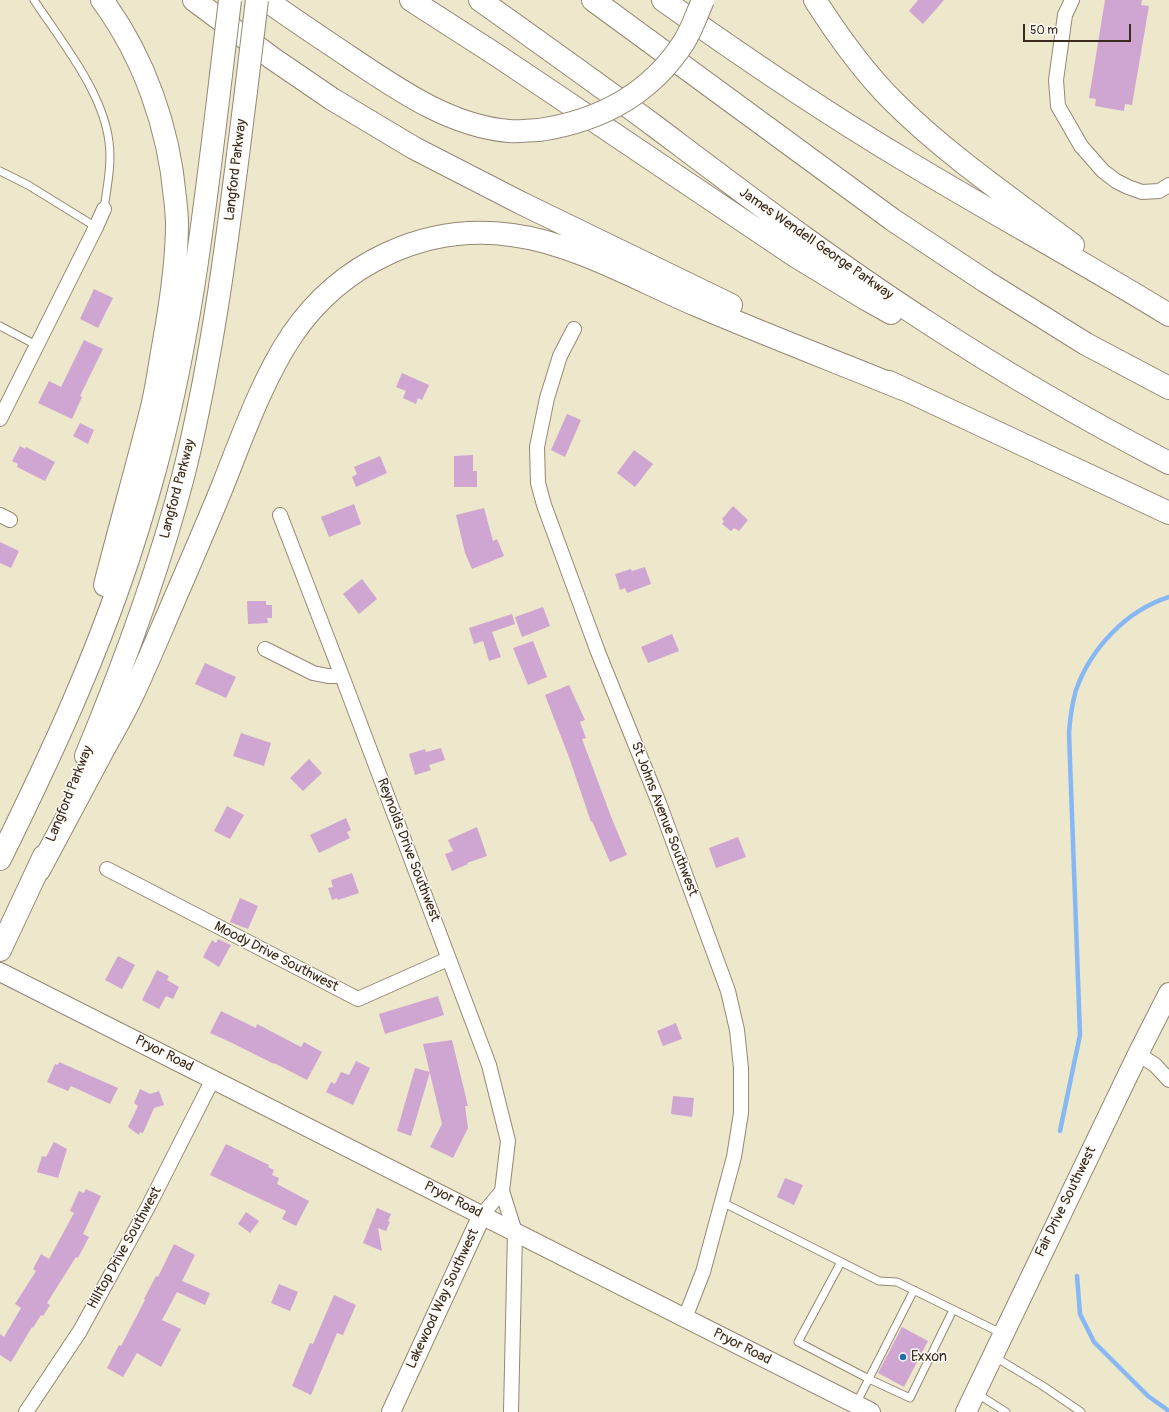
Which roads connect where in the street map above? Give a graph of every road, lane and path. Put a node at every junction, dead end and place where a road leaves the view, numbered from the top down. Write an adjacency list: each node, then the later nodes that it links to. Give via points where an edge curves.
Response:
1 (34, 0): 16 (lane, via 86,79 102,110 109,142 110,172)
2 (102, 0): 32 (highway, via 137,58 156,105 167,145 178,222 170,306 152,406)
3 (194, 0): 24 (highway, via 332,99 414,148 521,203)
4 (230, 0): 32 (highway, Langford Parkway, bridge, via 202,228 170,412 125,567)
5 (257, 0): 35 (highway, Langford Parkway, bridge, via 215,323 182,480 166,538 114,688)
6 (266, 0): 11 (highway, bridge, via 396,88 431,108 461,120 509,131 560,127 618,106 669,62 684,42)
7 (411, 0): 25 (highway, via 794,256 866,299)
8 (480, 0): 25 (highway, James Wendell George Parkway, via 778,219 882,292 973,352)
9 (593, 0): 23 (highway, via 892,220 1079,340)
10 (663, 0): 18 (highway, via 830,115)
11 (703, 0)
12 (816, 0): 18 (highway, via 852,55 892,100 936,142)
13 (1072, 0): 15 (street, via 1065,15 1056,80 1058,106 1081,146 1103,171 1116,181 1142,192 1159,191)
14 (0, 171): 17 (lane, via 28,185)
15 (1169, 185)
16 (104, 208): 17 (street)
17 (96, 227): 22 (street)
18 (1150, 304): 19 (highway)
19 (1169, 315)
20 (0, 326): 22 (lane)
21 (574, 329): 44 (street, St Johns Avenue Southwest, via 560,356 547,398 537,447 538,483 598,652 659,803 728,991 737,1030 741,1068 741,1113 734,1157)
22 (36, 345): 26 (street)
23 (1169, 388)
24 (903, 389): 28 (highway); 35 (highway, via 696,305 564,247 528,237 466,232 419,241 381,255 349,275 315,306 290,337 276,362 132,696)
25 (1070, 409): 27 (highway, James Wendell George Parkway)
26 (0, 419)
27 (1169, 463)
28 (1169, 513)
29 (280, 515): 31 (street, Reynolds Drive Southwest)
30 (264, 649): 31 (street, via 314,673)
31 (342, 676): 37 (street, Reynolds Drive Southwest)
32 (78, 691): 33 (highway, Langford Parkway)
33 (0, 859)
34 (107, 869): 37 (street, Moody Drive Southwest, via 358,999)
35 (39, 870): 36 (highway, Langford Parkway)
36 (0, 950)
37 (448, 959): 43 (street, Reynolds Drive Southwest, via 489,1065 508,1141)
38 (0, 972): 41 (street, Pryor Road)
39 (1169, 993): 40 (main road, Fair Drive Southwest)
40 (1138, 1054): 42 (street, via 1155,1065); 51 (main road, Fair Drive Southwest)
41 (213, 1079): 45 (street, Pryor Road); 56 (street, Hilltop Drive Southwest, via 148,1207 80,1331)
42 (1169, 1080)
43 (502, 1191): 45 (street, Lakewood Way Southwest); 46 (street)
44 (722, 1202): 47 (lane); 50 (street, St Johns Avenue Southwest, via 703,1272)
45 (482, 1215): 46 (street, Pryor Road); 57 (street, Lakewood Way Southwest)
46 (515, 1232): 50 (street, Pryor Road); 58 (street)
47 (841, 1262): 48 (lane, via 879,1281 897,1282); 53 (lane, via 798,1342)
48 (914, 1290): 49 (lane); 53 (lane)
49 (953, 1310): 51 (lane); 53 (lane, via 910,1398)
50 (684, 1318): 55 (street, Pryor Road)
51 (1003, 1334): 52 (main road, Fair Drive Southwest)
52 (993, 1356): 54 (main road, Fair Drive Southwest); 61 (lane)
53 (869, 1379): 55 (lane)
54 (975, 1393): 59 (main road, Fair Drive Southwest); 60 (lane)
55 (863, 1408)
56 (26, 1412)
57 (391, 1412)
58 (511, 1412)
59 (966, 1412)
60 (1006, 1412)
61 (1081, 1412)

